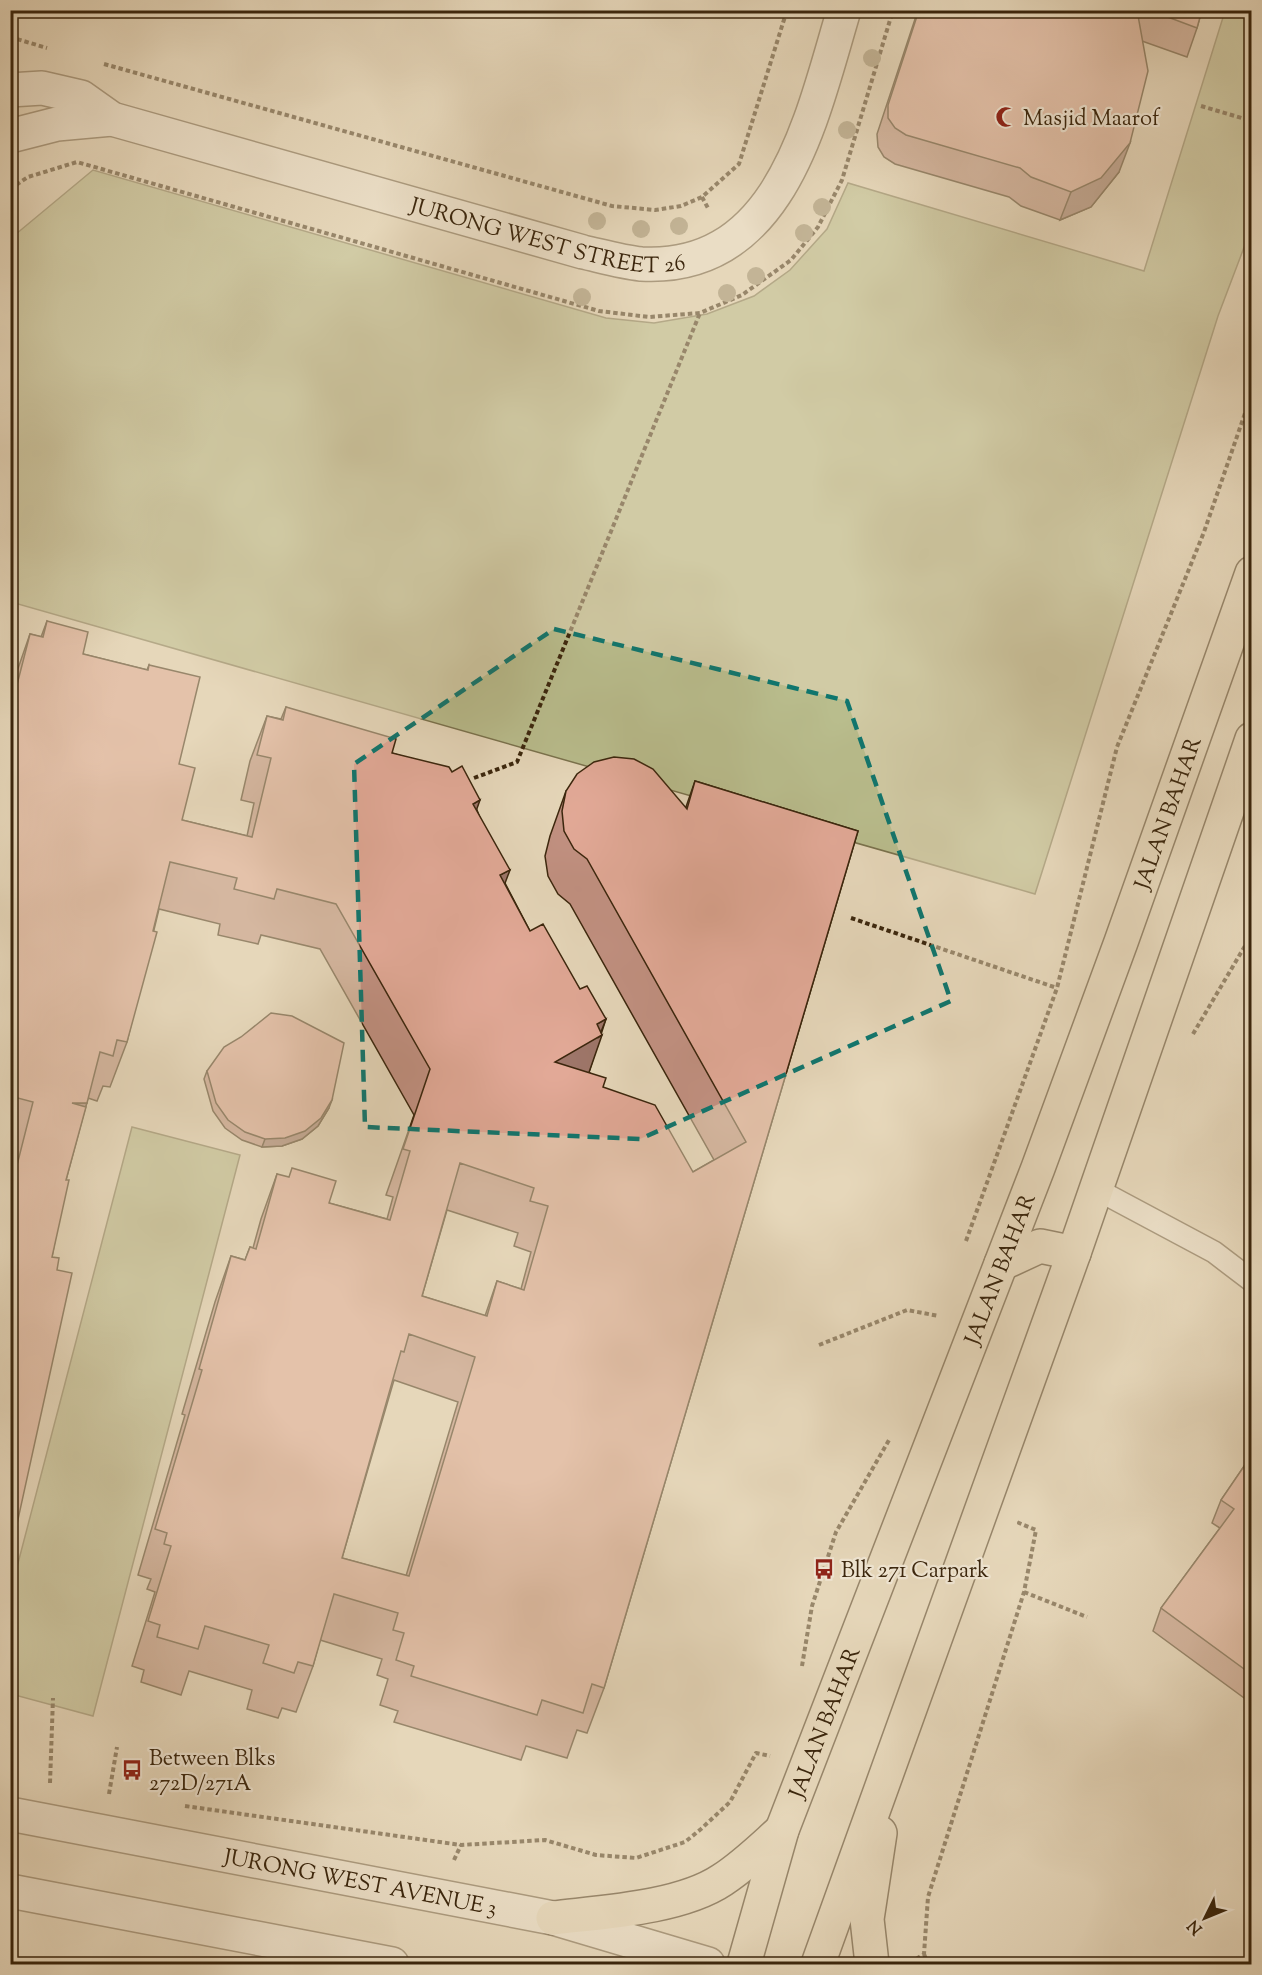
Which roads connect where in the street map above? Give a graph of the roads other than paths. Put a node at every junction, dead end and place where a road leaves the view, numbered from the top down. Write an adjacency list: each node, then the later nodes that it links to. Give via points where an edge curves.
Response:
1 (844, 10): 3 (street, JURONG WEST STREET 26, via 819,94 778,193 755,222 728,244 683,261 640,264 583,252)
2 (10, 90): 3 (street, JURONG WEST STREET 26, via 42,88 81,97)
3 (111, 119): 4 (street, JURONG WEST STREET 26, via 57,124)
4 (10, 136)
5 (1251, 573): 9 (main road, JALAN BAHAR, via 1121,942)
6 (1251, 739): 7 (main road)
7 (1096, 1189): 8 (main road); 10 (lane, via 1214,1252)
8 (1074, 1253): 9 (main road, via 1041,1246); 11 (main road)
9 (1001, 1264): 13 (main road, JALAN BAHAR)
10 (1251, 1281)
11 (892, 1757): 19 (main road); 20 (main road, via 867,1919)
12 (10, 1814): 15 (street, JURONG WEST AVENUE 3)
13 (782, 1830): 15 (main road, via 722,1880 705,1889 633,1909); 18 (main road, JALAN BAHAR)
14 (10, 1891): 16 (street)
15 (553, 1918): 17 (street, JURONG WEST AVENUE 3)
16 (392, 1965)
17 (708, 1965)
18 (744, 1965)
19 (818, 1965)
20 (873, 1965)

